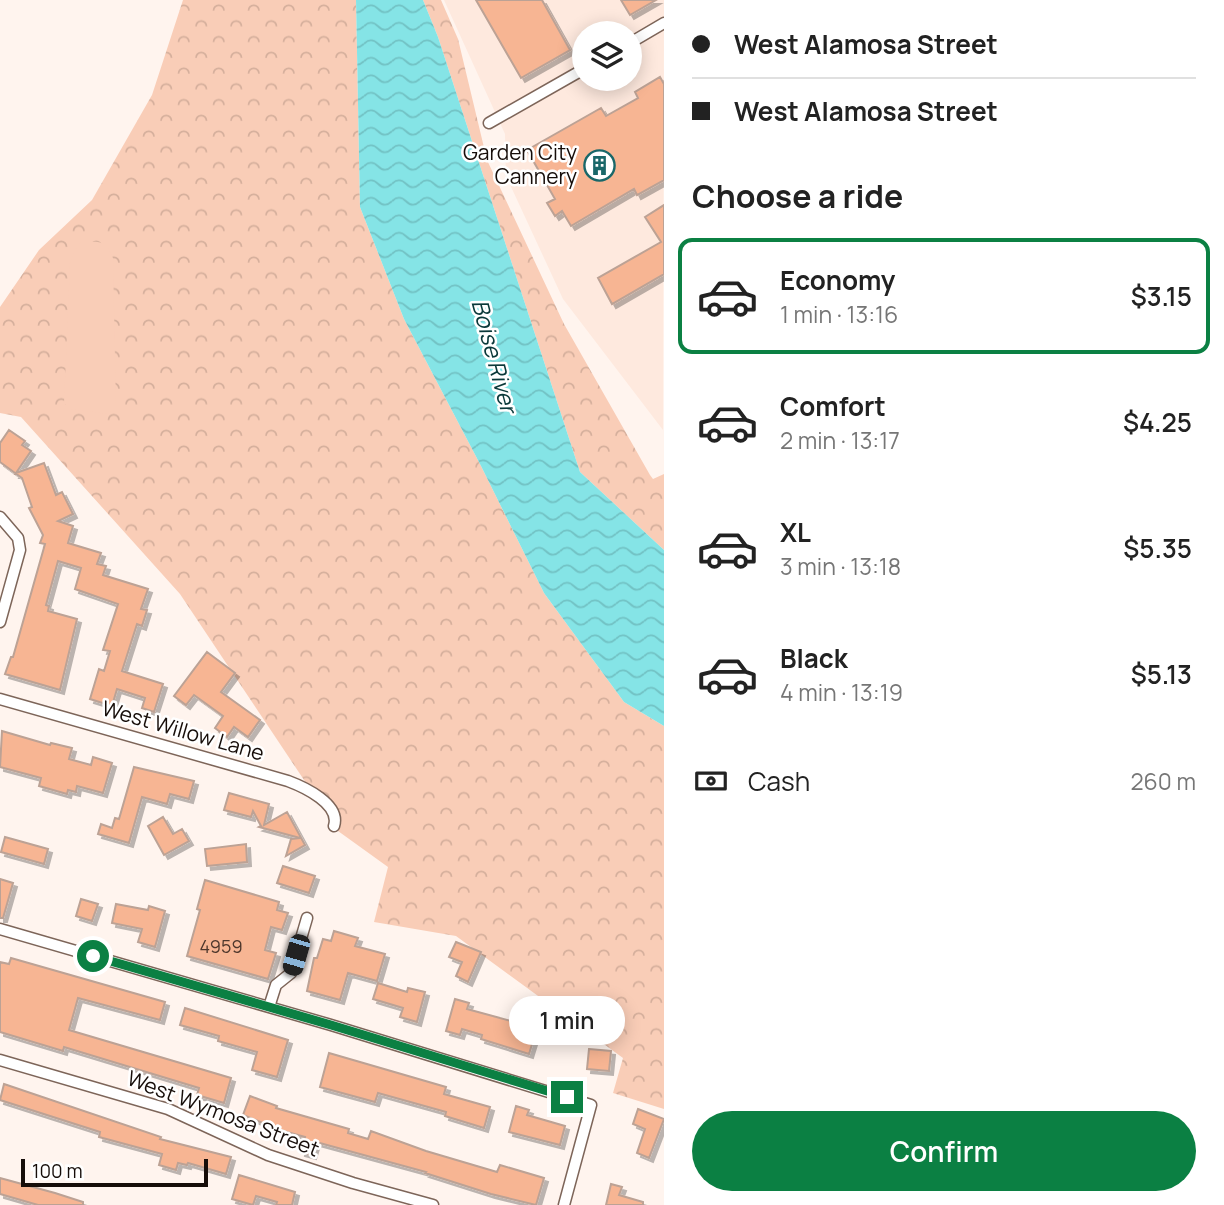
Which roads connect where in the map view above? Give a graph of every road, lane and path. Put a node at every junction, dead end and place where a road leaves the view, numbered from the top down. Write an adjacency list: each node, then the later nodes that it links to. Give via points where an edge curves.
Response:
1 (664, 23): 2 (street)
2 (642, 36)
3 (572, 76): 4 (street)
4 (489, 123)
5 (0, 517): 6 (street, via 18,538 20,550)
6 (0, 622)
7 (0, 699): 8 (street, West Willow Lane, via 288,781 318,796 335,813)
8 (334, 826)
9 (307, 918): 11 (street, via 291,973 276,985)
10 (0, 929): 11 (street)
11 (268, 1007): 14 (street, via 591,1105)
12 (0, 1060): 13 (street, West Wymosa Street, via 168,1109 268,1154)
13 (433, 1205)
14 (564, 1205)

